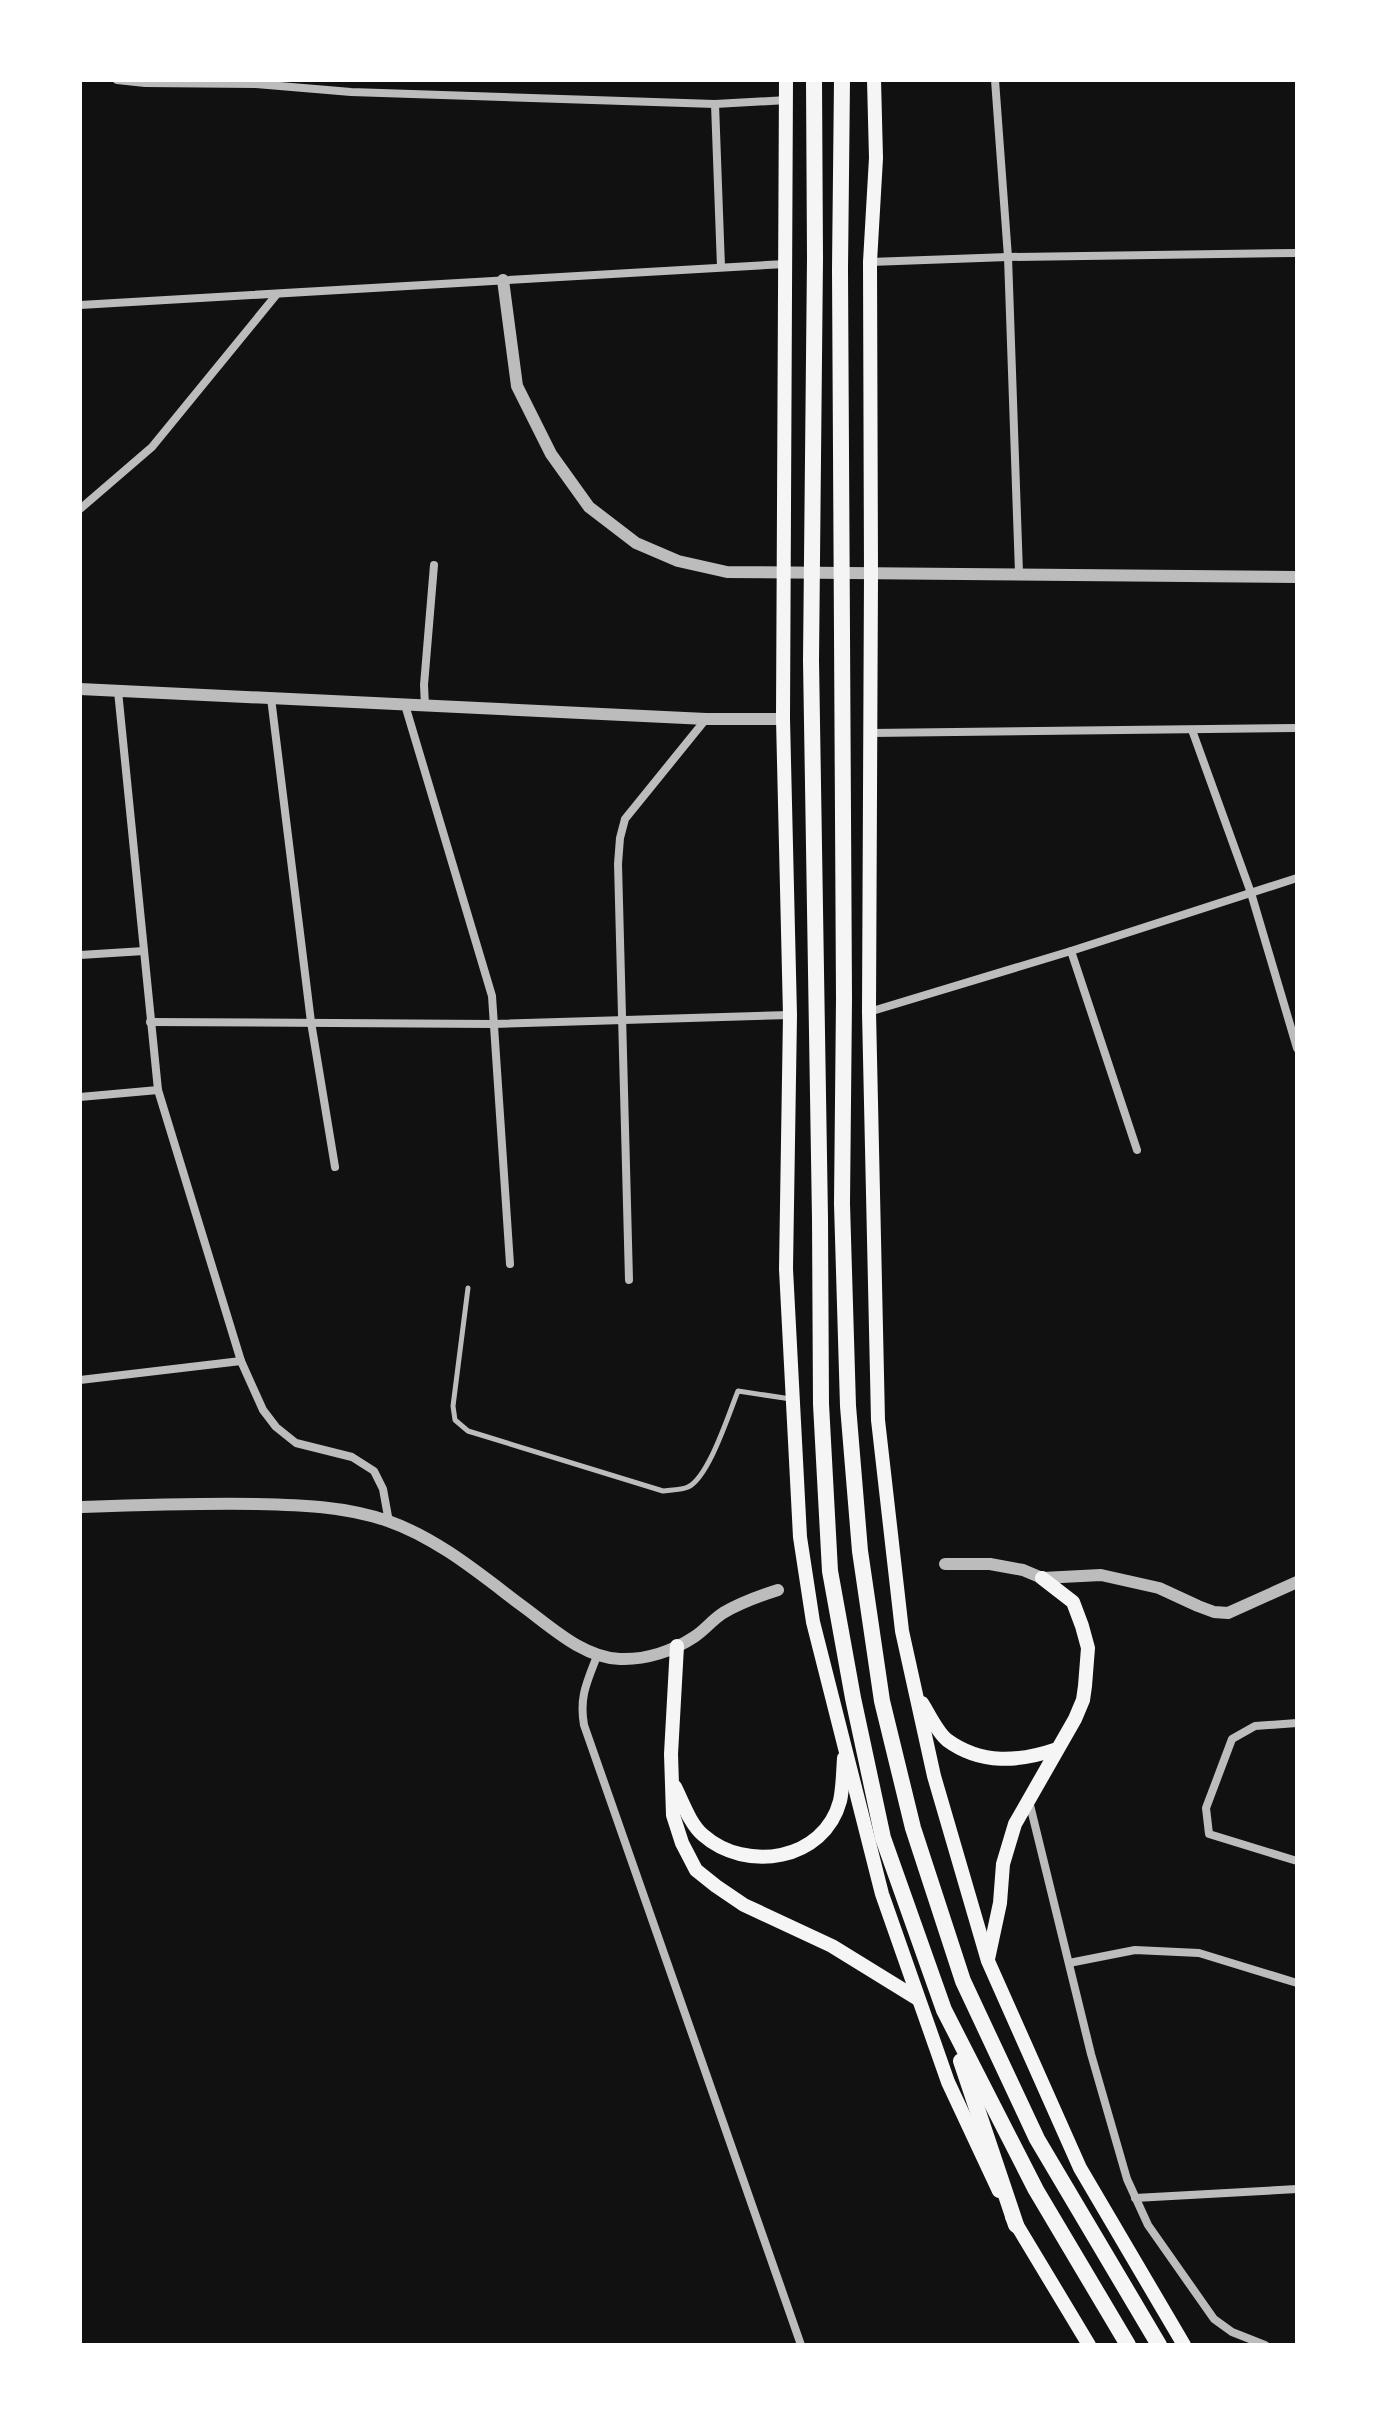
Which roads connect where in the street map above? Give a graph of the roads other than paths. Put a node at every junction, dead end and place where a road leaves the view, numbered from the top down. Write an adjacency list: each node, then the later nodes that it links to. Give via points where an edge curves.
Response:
1 (117, 80): 8 (street)
2 (352, 80): 9 (street)
3 (786, 80): 10 (main road)
4 (814, 80): 77 (highway, via 811,660 821,1404 830,1571 883,1838)
5 (842, 80): 84 (highway, via 842,1204 848,1406 860,1551 882,1701 913,1828 963,1981 1037,2139)
6 (874, 80): 14 (main road)
7 (995, 80): 13 (street)
8 (256, 82): 9 (street)
9 (351, 92): 11 (street)
10 (787, 100): 11 (street); 15 (main road)
11 (715, 104): 16 (street)
12 (1297, 253): 13 (street)
13 (1008, 257): 14 (street); 23 (street)
14 (870, 262): 24 (main road)
15 (785, 264): 16 (street); 22 (main road)
16 (721, 267): 17 (street)
17 (503, 280): 18 (street); 22 (street, via 517,386 551,454 589,507 636,543 678,561 727,572)
18 (277, 294): 19 (street); 20 (street, via 152,447)
19 (80, 305)
20 (80, 509)
21 (434, 565): 30 (street)
22 (783, 571): 24 (street); 32 (main road)
23 (1019, 573): 24 (street); 25 (street)
24 (871, 574): 35 (main road)
25 (1297, 577)
26 (80, 689): 27 (street)
27 (118, 691): 28 (street); 38 (street)
28 (271, 698): 29 (street); 45 (street)
29 (405, 705): 30 (street); 46 (street, via 484,964)
30 (425, 706): 31 (street)
31 (706, 719): 32 (street); 43 (street, via 625,819 618,864)
32 (783, 719): 42 (main road)
33 (1297, 728): 34 (street)
34 (1192, 730): 35 (street); 37 (street)
35 (871, 733): 41 (main road)
36 (1297, 878): 37 (street)
37 (1251, 893): 39 (street); 47 (street)
38 (144, 951): 40 (street); 44 (street)
39 (1071, 951): 41 (street); 50 (street)
40 (80, 955)
41 (869, 1012): 66 (main road, via 878,1420 902,1631)
42 (790, 1015): 43 (street); 57 (main road, via 786,1269)
43 (622, 1020): 46 (street); 53 (street)
44 (150, 1022): 45 (street); 48 (street)
45 (311, 1022): 46 (street); 51 (street)
46 (494, 1024): 52 (street)
47 (1297, 1048)
48 (158, 1090): 49 (street); 55 (street)
49 (80, 1097)
50 (1137, 1150)
51 (335, 1167)
52 (510, 1264)
53 (629, 1280)
54 (468, 1288): 57 (lane, via 453,1406 455,1420 468,1431 663,1491 689,1487 703,1472 738,1391)
55 (241, 1361): 56 (street); 59 (street, via 276,1427 296,1443 352,1457 374,1471)
56 (80, 1380)
57 (793, 1399): 68 (main road, via 800,1537 810,1608)
58 (80, 1507): 59 (street, via 318,1505)
59 (389, 1522): 65 (street, via 426,1539)
60 (945, 1564): 61 (street, via 990,1564)
61 (1042, 1578): 62 (street, via 1101,1575 1159,1588 1228,1613); 69 (main road, via 1073,1602 1088,1648 1083,1700)
62 (1297, 1582)
63 (778, 1590): 64 (street, via 721,1614)
64 (677, 1646): 65 (street, via 653,1656); 70 (main road)
65 (597, 1656): 81 (street, via 583,1692 584,1725)
66 (916, 1695): 69 (main road, via 945,1738 967,1750 1009,1760); 73 (main road)
67 (1297, 1723): 72 (street, via 1255,1726 1232,1739 1206,1808 1209,1834)
68 (845, 1749): 70 (main road, via 839,1803 825,1829 811,1842 772,1858 743,1857 701,1834); 76 (main road, via 882,1894)
69 (1057, 1749): 71 (main road)
70 (671, 1780): 76 (main road, via 673,1815 696,1870 744,1905 832,1946)
71 (1029, 1800): 73 (main road, via 1003,1864); 74 (street)
72 (1297, 1861)
73 (988, 1961): 85 (main road, via 1080,2168)
74 (1069, 1963): 75 (street, via 1135,1950 1199,1953); 79 (street)
75 (1297, 1983)
76 (918, 1999): 80 (main road, via 974,2142)
77 (944, 2010): 80 (highway); 83 (highway, via 1036,2190)
78 (1297, 2189): 79 (street)
79 (1135, 2198): 86 (street, via 1214,2319)
80 (1016, 2225): 82 (main road)
81 (801, 2345)
82 (1089, 2345)
83 (1128, 2345)
84 (1159, 2345)
85 (1184, 2345)
86 (1265, 2345)

